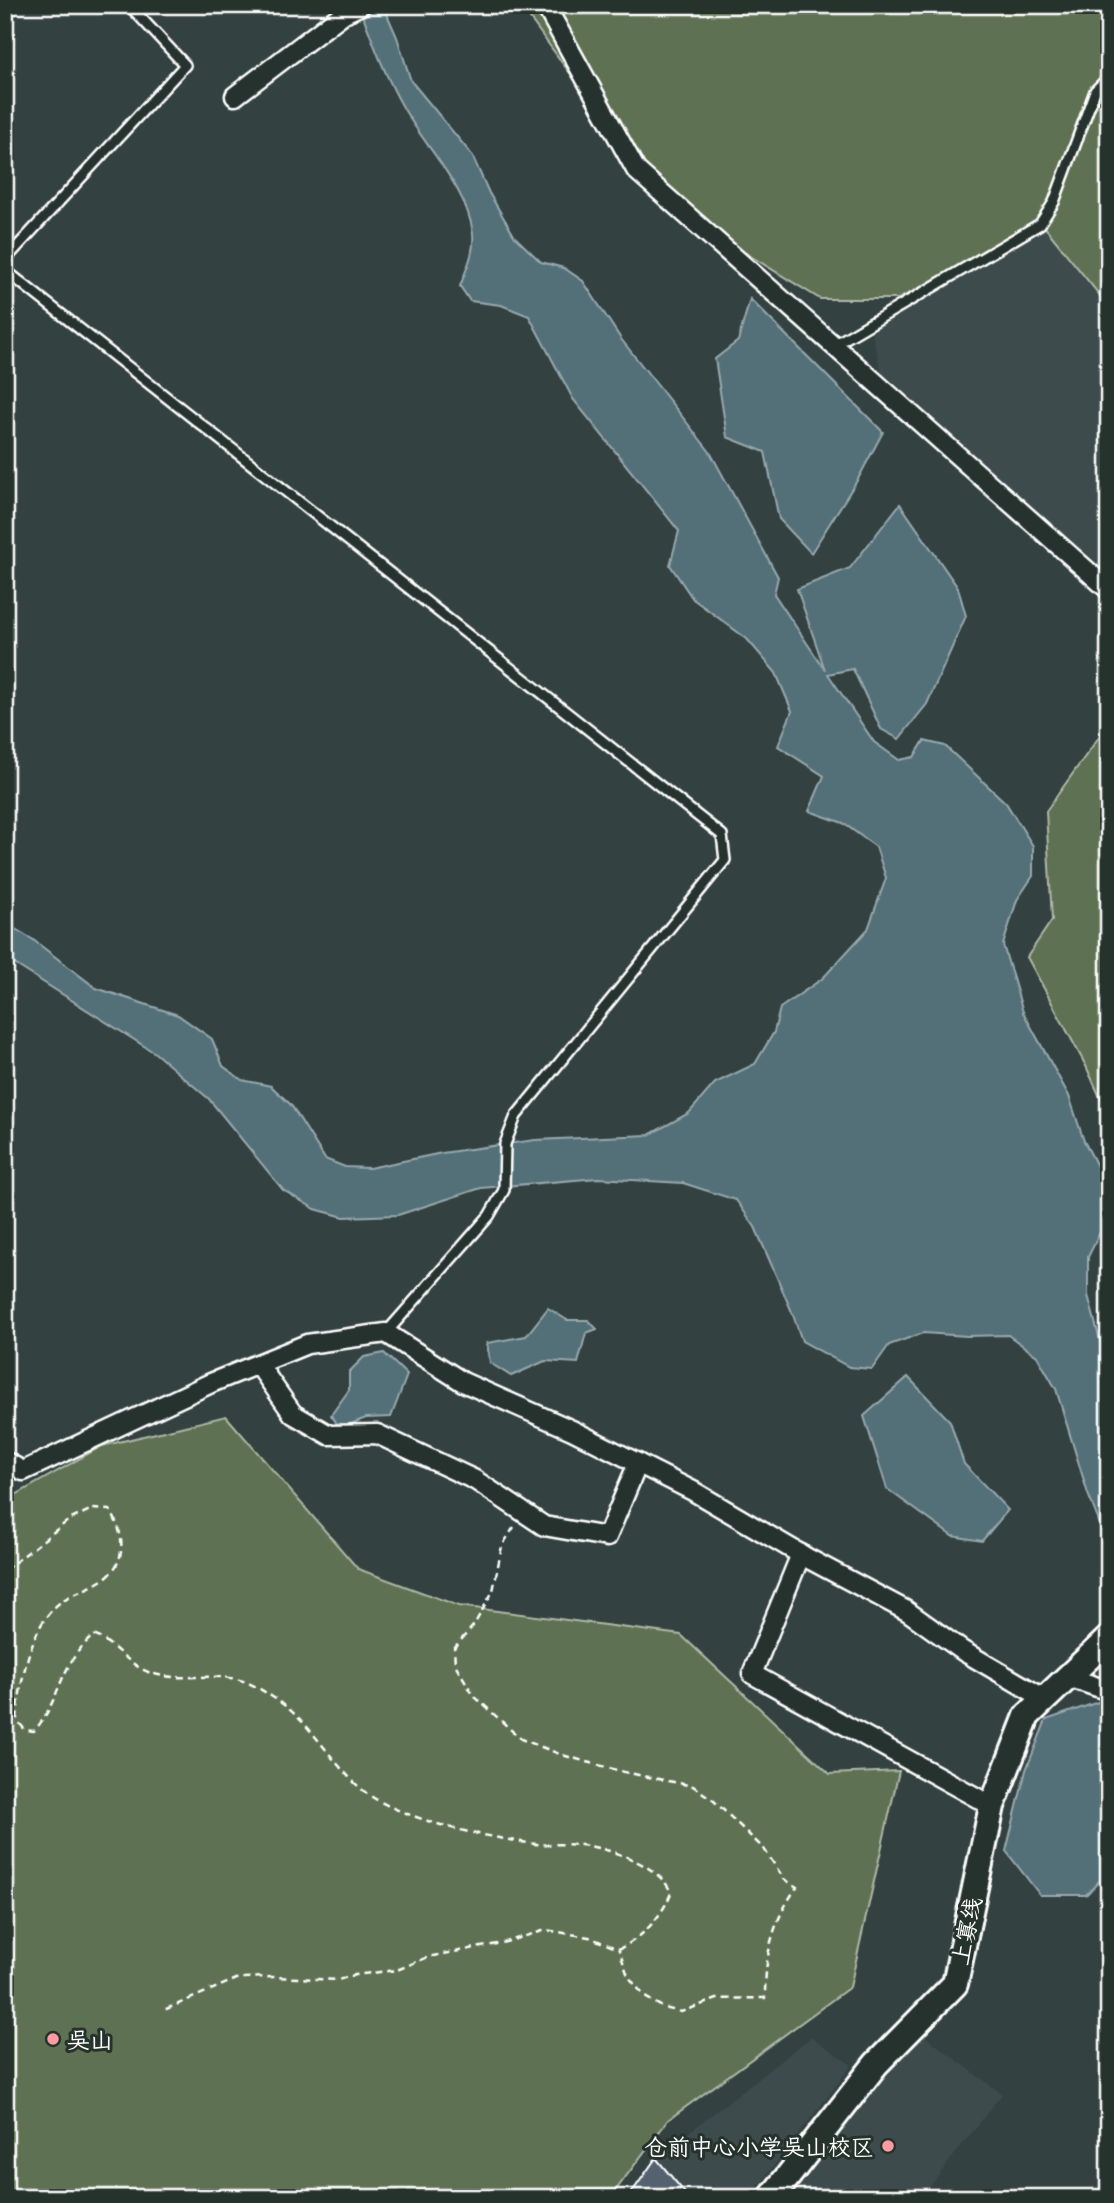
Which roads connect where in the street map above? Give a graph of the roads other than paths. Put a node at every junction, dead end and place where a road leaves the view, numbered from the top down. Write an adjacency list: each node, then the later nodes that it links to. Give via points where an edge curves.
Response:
1 (129, 5): 6 (lane, via 185,65)
2 (361, 5): 5 (street, via 344,13)
3 (545, 5): 8 (street, via 636,170)
4 (1109, 77): 8 (lane, via 1095,91 1054,202 1040,224)
5 (236, 96)
6 (5, 260)
7 (5, 270): 10 (lane, via 722,835 725,860 516,1116 505,1144 504,1190 489,1216)
8 (834, 345): 9 (street)
9 (1109, 590)
10 (386, 1333): 11 (street, via 307,1344); 13 (street, via 463,1382)
11 (258, 1364): 12 (street, via 23,1471); 13 (street, via 293,1414 329,1435 377,1434 475,1480 544,1526 607,1537)
12 (5, 1461)
13 (638, 1463): 14 (street)
14 (801, 1555): 18 (street, via 907,1611 963,1651); 19 (street, via 752,1674)
15 (1109, 1638): 16 (street, 上寡线)
16 (1068, 1677): 17 (street); 18 (street, 上寡线)
17 (1109, 1691)
18 (1045, 1699): 19 (street, 上寡线, via 1027,1716)
19 (992, 1806): 20 (street, 上寡线, via 955,1984 876,2064)
20 (771, 2198)

